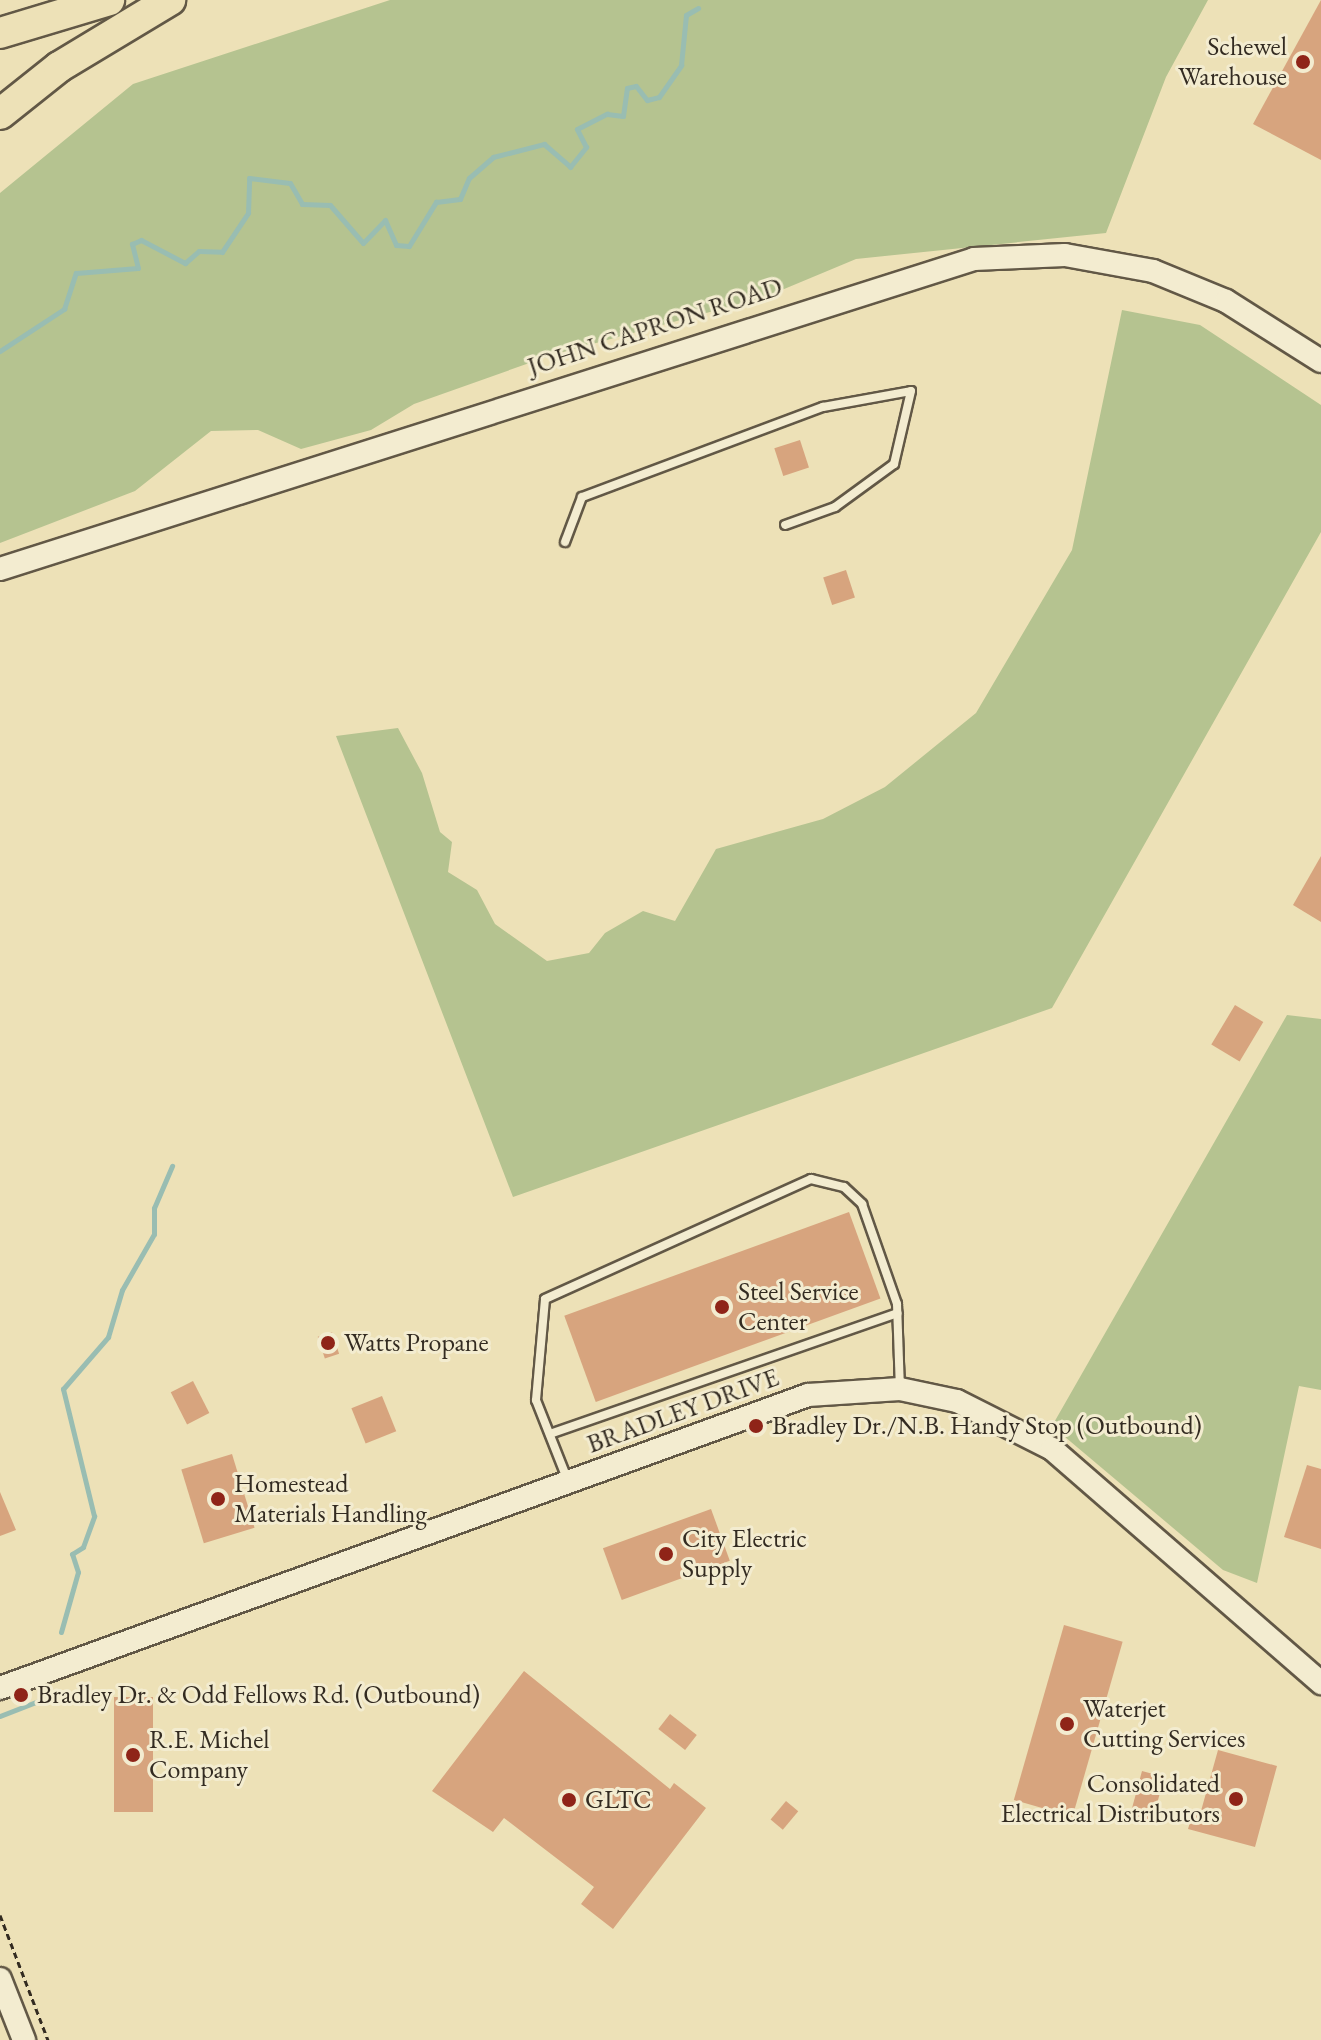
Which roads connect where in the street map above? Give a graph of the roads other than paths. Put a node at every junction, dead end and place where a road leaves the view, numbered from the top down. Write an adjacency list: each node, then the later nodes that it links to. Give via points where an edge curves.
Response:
1 (109, 0): 3 (highway)
2 (170, 0): 4 (highway, via 59,67)
3 (0, 33)
4 (0, 114)
5 (1321, 361): 8 (street, JOHN CAPRON ROAD, via 1226,301 1153,271 1065,255 985,257 925,269)
6 (785, 525): 7 (lane, via 835,507 894,464 911,391 823,407 582,497)
7 (565, 542)
8 (0, 569)
9 (898, 1313): 10 (lane); 11 (lane); 11 (lane, via 862,1204 844,1187 811,1179 545,1299 536,1400)
10 (900, 1389): 12 (street, BRADLEY DRIVE, via 808,1395); 13 (street, BRADLEY DRIVE, via 957,1401 1052,1449)
11 (550, 1434): 12 (lane)
12 (569, 1482): 14 (street, BRADLEY DRIVE)
13 (1321, 1683)
14 (0, 1688)
15 (0, 1979): 16 (street)
16 (24, 2040)

